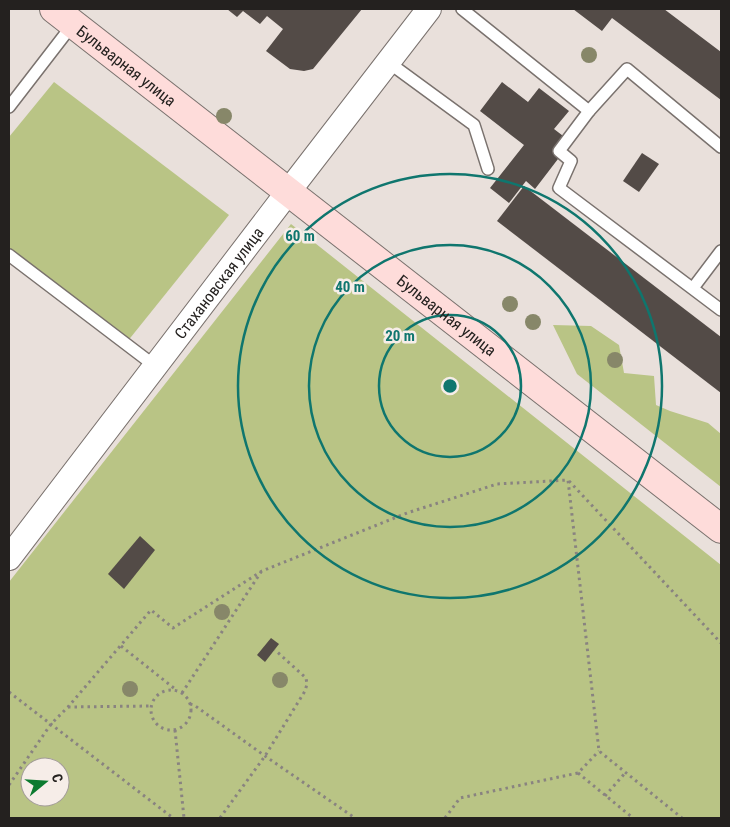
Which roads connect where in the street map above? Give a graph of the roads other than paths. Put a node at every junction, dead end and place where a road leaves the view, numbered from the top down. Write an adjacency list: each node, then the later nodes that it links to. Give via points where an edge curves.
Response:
1 (429, 9): 4 (street, Стахановская улица)
2 (462, 9): 6 (lane)
3 (64, 16): 5 (lane); 9 (main road, Бульварная улица)
4 (388, 62): 8 (lane, via 474,124); 9 (street, Стахановская улица)
5 (9, 107)
6 (589, 111): 7 (lane, via 627,69); 12 (lane, via 559,151 571,161 560,188)
7 (721, 147)
8 (488, 168)
9 (288, 192): 14 (street, Стахановская улица); 15 (main road, Бульварная улица)
10 (721, 251): 12 (lane)
11 (9, 255): 14 (lane)
12 (693, 288): 13 (lane)
13 (721, 310)
14 (155, 366): 16 (street, Стахановская улица)
15 (721, 529)
16 (9, 558)

